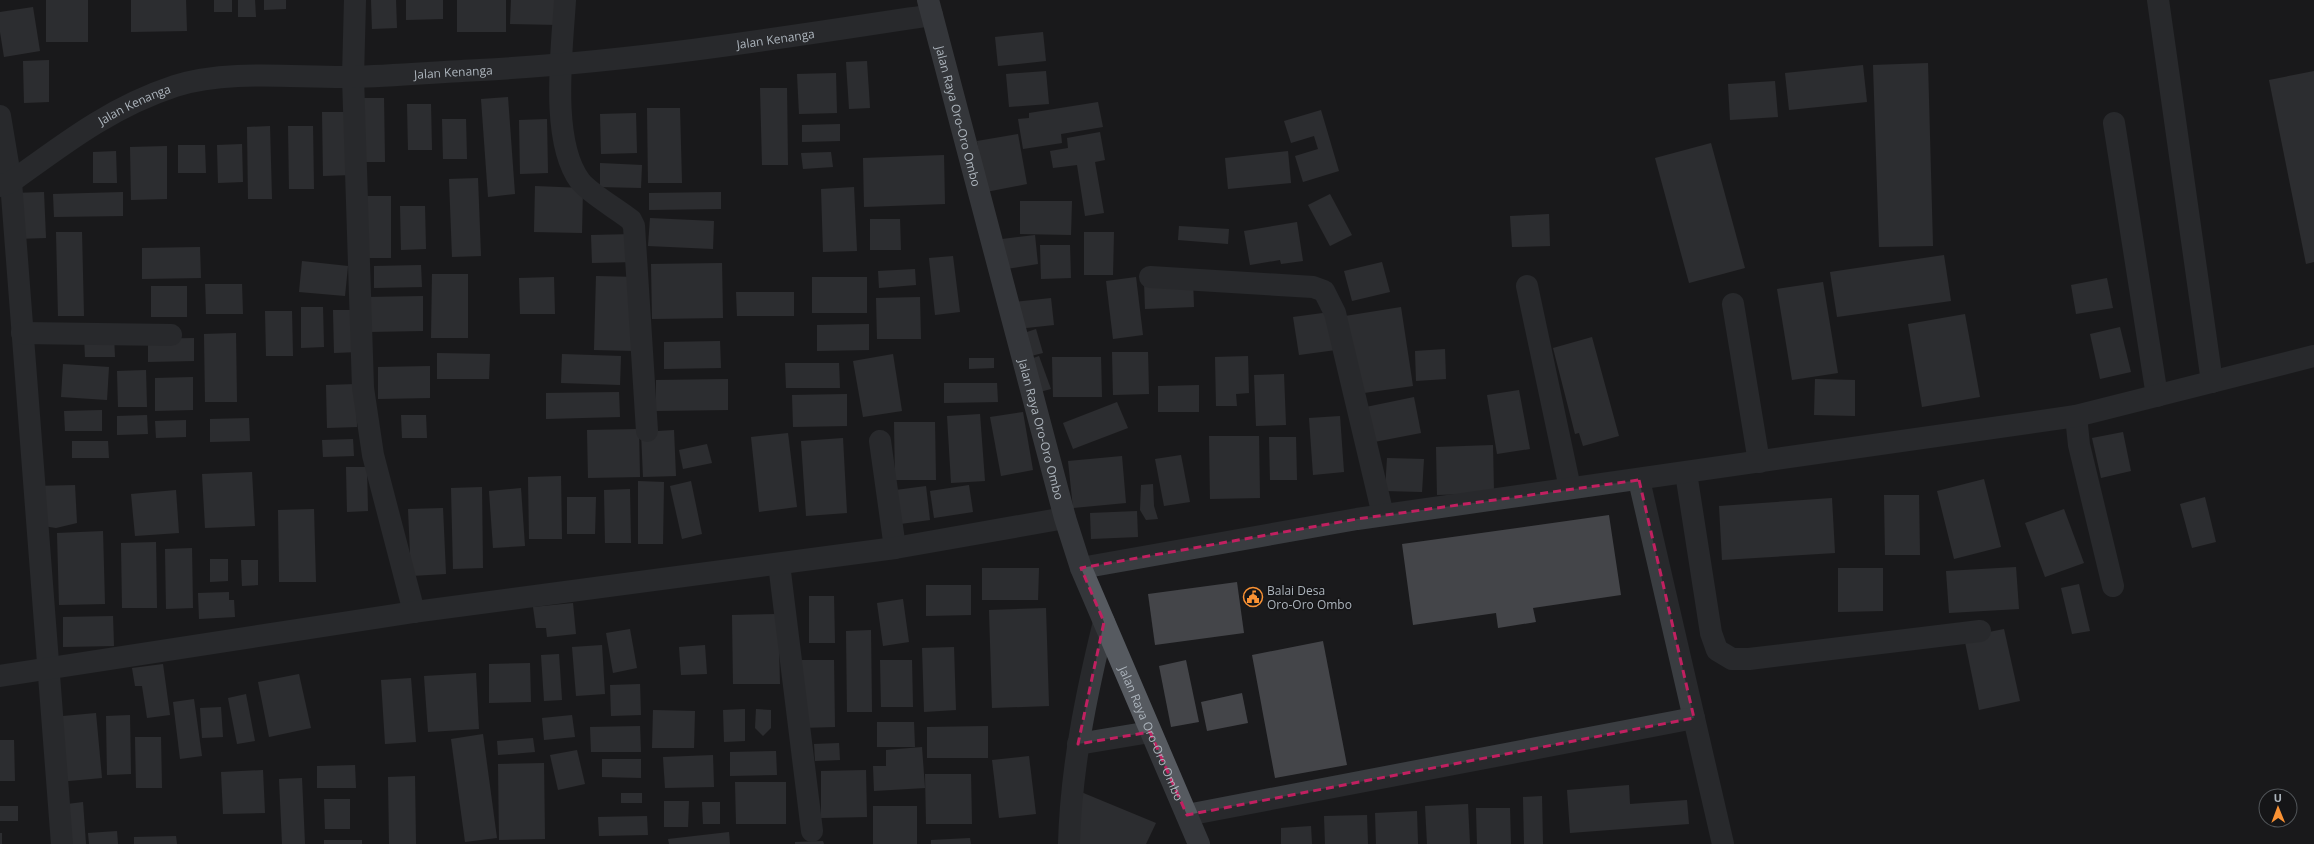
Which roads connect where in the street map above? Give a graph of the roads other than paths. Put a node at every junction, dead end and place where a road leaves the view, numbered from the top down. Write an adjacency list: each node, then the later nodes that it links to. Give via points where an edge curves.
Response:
1 (355, 0): 6 (street)
2 (565, 0): 5 (street)
3 (2158, 0): 16 (street)
4 (930, 8): 5 (street, Jalan Kenanga, via 833,30); 26 (main road, Jalan Raya Oro-Oro Ombo)
5 (562, 66): 6 (street, Jalan Kenanga); 19 (street, via 563,139 570,165 581,183 631,220 634,226)
6 (353, 77): 9 (street, Jalan Kenanga, via 229,76 177,85 123,106 85,128); 31 (street, via 366,421)
7 (0, 116): 9 (street)
8 (2114, 123): 17 (street)
9 (5, 184): 13 (street)
10 (1150, 277): 25 (street, via 1313,287 1324,292 1335,313)
11 (1527, 286): 24 (street)
12 (1733, 304): 21 (street)
13 (22, 333): 14 (street); 34 (street)
14 (172, 335)
15 (2314, 356): 16 (street)
16 (2212, 382): 17 (street)
17 (2157, 396): 18 (street)
18 (2076, 416): 21 (street); 30 (street, via 2079,445)
19 (647, 431)
20 (880, 441): 27 (street)
21 (1759, 462): 22 (street)
22 (1686, 473): 23 (street); 33 (street, via 1711,633 1716,650 1732,659)
23 (1639, 480): 24 (street); 36 (street)
24 (1570, 488): 25 (street)
25 (1383, 515): 29 (street)
26 (1065, 518): 27 (street); 29 (main road, Jalan Raya Oro-Oro Ombo)
27 (895, 548): 28 (street)
28 (779, 564): 31 (street); 40 (street)
29 (1081, 568): 32 (main road, Jalan Raya Oro-Oro Ombo)
30 (2114, 586)
31 (414, 612): 34 (street)
32 (1104, 622): 37 (main road, Jalan Raya Oro-Oro Ombo); 38 (street, via 1086,694)
33 (1980, 632)
34 (47, 669): 35 (street); 41 (street)
35 (0, 676)
36 (1694, 718): 39 (street); 44 (street)
37 (1150, 732): 38 (street); 39 (main road, Jalan Raya Oro-Oro Ombo)
38 (1078, 744): 42 (street)
39 (1187, 815): 43 (main road, Jalan Raya Oro-Oro Ombo)
40 (812, 831)
41 (62, 844)
42 (1069, 844)
43 (1199, 844)
44 (1723, 844)

